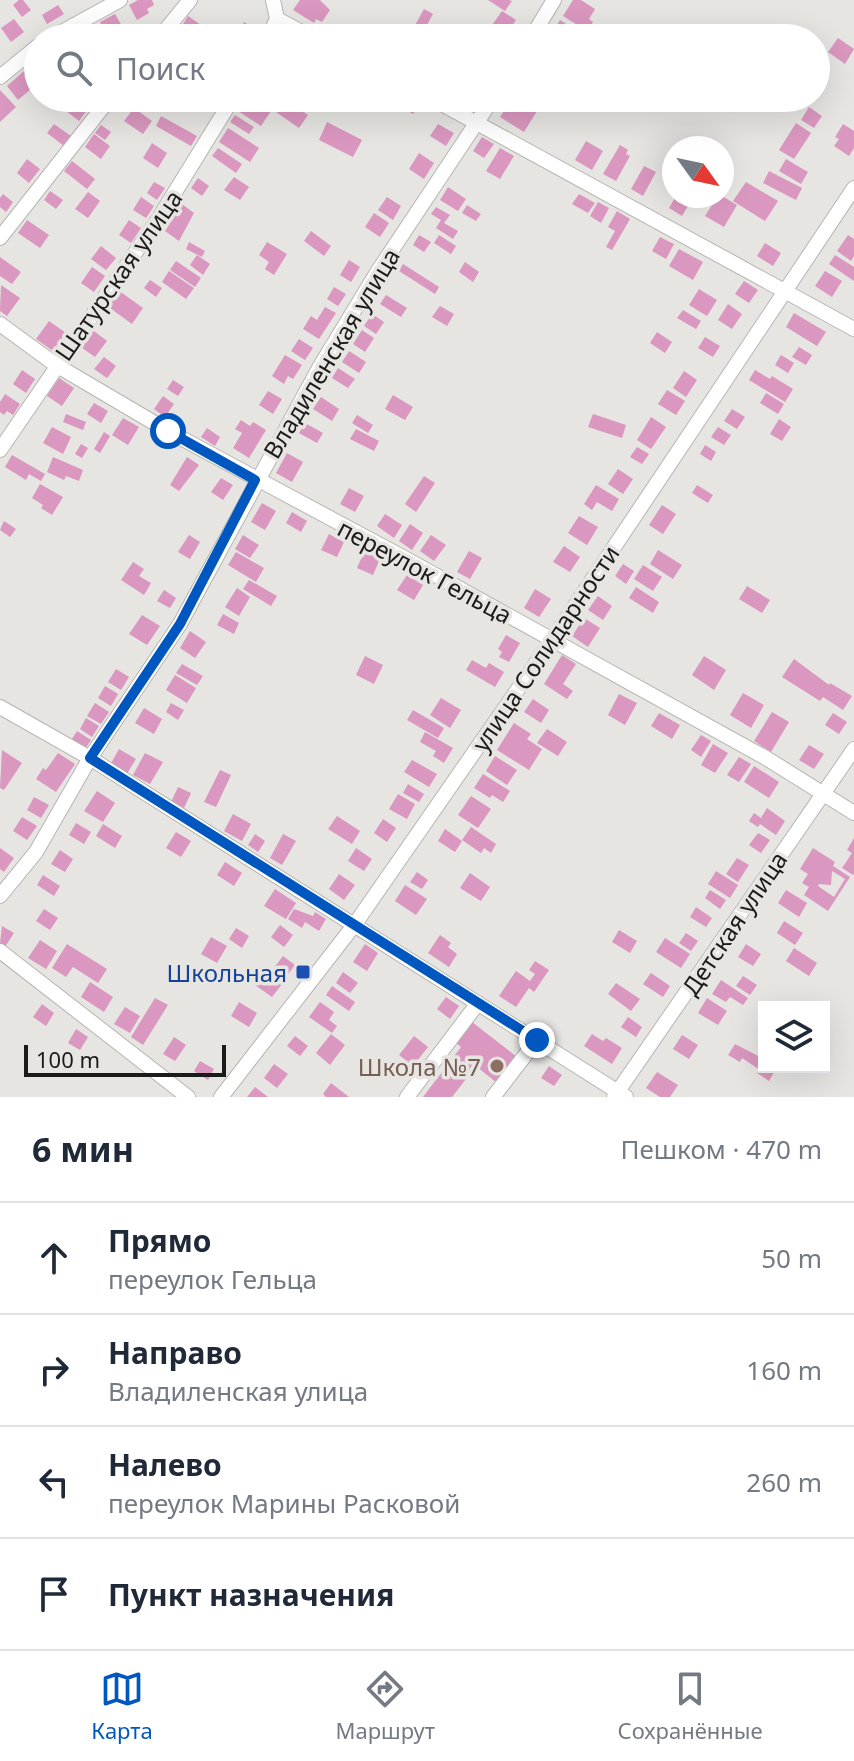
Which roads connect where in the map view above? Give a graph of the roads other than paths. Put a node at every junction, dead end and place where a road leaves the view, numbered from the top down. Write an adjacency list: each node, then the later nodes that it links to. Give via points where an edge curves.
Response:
1 (120, 0): 6 (street)
2 (190, 0): 7 (street)
3 (273, 0): 5 (street)
4 (554, 0): 10 (street)
5 (277, 19): 8 (street); 9 (street)
6 (76, 24)
7 (170, 24)
8 (275, 24)
9 (286, 24)
10 (539, 24)
11 (24, 57): 12 (street)
12 (0, 77)
13 (99, 112): 19 (street)
14 (224, 112): 23 (street, Шатурская улица, via 159,218)
15 (458, 112): 17 (street)
16 (484, 112): 17 (street, Владиленская улица)
17 (478, 122): 20 (street); 25 (street, Владиленская улица, via 378,271)
18 (854, 188): 20 (street, улица Солидарности)
19 (0, 238)
20 (785, 289): 22 (street); 26 (street, улица Солидарности)
21 (0, 324): 23 (street, переулок Гельца)
22 (854, 329)
23 (56, 365): 24 (street, Шатурская улица); 25 (street, переулок Гельца)
24 (0, 450)
25 (255, 480): 26 (street, переулок Гельца); 29 (street, Владиленская улица, via 180,624)
26 (552, 640): 30 (street, переулок Гельца); 33 (street, улица Солидарности)
27 (0, 707): 29 (street)
28 (854, 749): 30 (street, Детская улица)
29 (90, 758): 32 (street, Владиленская улица, via 36,852); 33 (street)
30 (823, 793): 31 (street, переулок Гельца); 37 (street, Детская улица)
31 (854, 813)
32 (0, 896)
33 (355, 924): 35 (street); 39 (street, улица Солидарности)
34 (0, 951): 38 (street)
35 (478, 1003): 36 (street); 40 (street)
36 (537, 1040): 37 (street); 41 (street)
37 (620, 1095)
38 (188, 1097)
39 (221, 1097)
40 (407, 1097)
41 (493, 1097)

